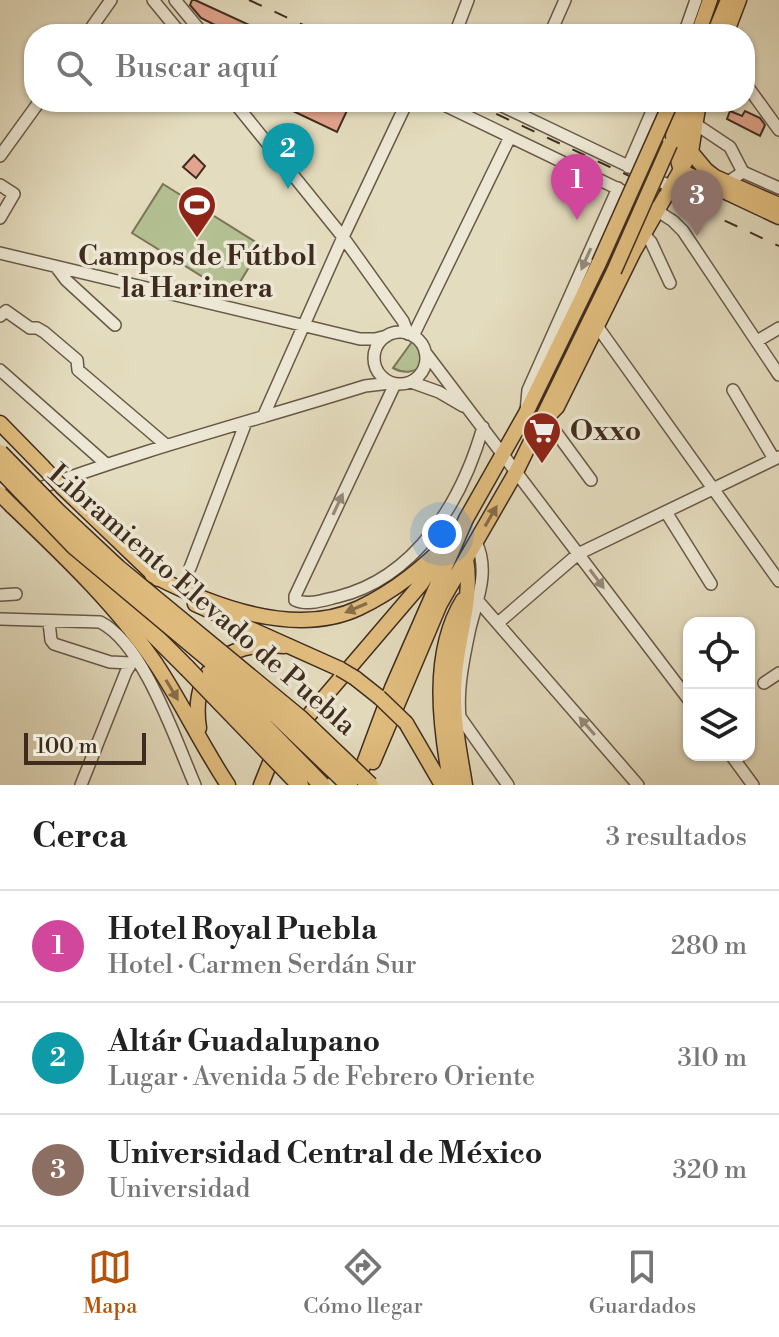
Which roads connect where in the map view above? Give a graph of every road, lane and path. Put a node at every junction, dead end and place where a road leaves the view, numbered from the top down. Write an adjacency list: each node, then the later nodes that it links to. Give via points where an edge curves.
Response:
1 (111, 0): 10 (street)
2 (153, 0): 11 (street)
3 (175, 0): 12 (street)
4 (468, 0): 13 (street)
5 (565, 0): 14 (street)
6 (696, 0): 15 (street)
7 (710, 0): 16 (main road)
8 (728, 0): 17 (main road)
9 (739, 0): 18 (main road)
10 (94, 24)
11 (173, 24)
12 (195, 24)
13 (459, 24)
14 (554, 24)
15 (688, 24)
16 (702, 24)
17 (718, 24)
18 (730, 24)
19 (755, 97): 31 (street)
20 (32, 112): 34 (street)
21 (242, 112): 48 (street)
22 (402, 112): 48 (street)
23 (459, 112): 32 (street)
24 (526, 112): 35 (street)
25 (652, 112): 35 (street)
26 (667, 112): 70 (main road, bridge)
27 (683, 112): 74 (main road, bridge)
28 (695, 112): 36 (main road, via 677,156)
29 (698, 112): 30 (main road)
30 (697, 125): 33 (main road); 37 (street, via 730,147)
31 (779, 130)
32 (510, 137): 41 (street); 57 (street)
33 (691, 152): 36 (main road); 40 (main road)
34 (0, 156)
35 (628, 167): 39 (street)
36 (681, 171): 39 (main road); 40 (main road)
37 (743, 172): 40 (street); 42 (street)
38 (0, 185): 46 (street, via 14,194)
39 (672, 187): 44 (main road)
40 (726, 187): 43 (main road); 45 (main road)
41 (618, 188): 44 (street); 70 (street, one-way to 70, via 528,390)
42 (779, 188)
43 (779, 205)
44 (657, 210): 47 (main road); 60 (street, via 683,231)
45 (779, 217)
46 (0, 218)
47 (644, 234): 51 (street); 55 (main road)
48 (343, 237): 54 (street); 57 (street)
49 (0, 253): 50 (street)
50 (57, 268): 53 (street); 54 (street)
51 (670, 283)
52 (0, 316): 76 (street, via 6,311 44,332 77,360 78,370)
53 (115, 325)
54 (305, 326): 59 (street); 71 (street)
55 (597, 326): 74 (main road, via 557,407); 84 (street)
56 (779, 328): 60 (street)
57 (411, 335): 58 (street); 61 (street)
58 (387, 336): 59 (street); 62 (street, via 377,345)
59 (360, 339): 62 (street)
60 (757, 341): 64 (street)
61 (425, 352): 65 (street, via 423,369); 69 (street)
62 (375, 363): 66 (street); 67 (street)
63 (0, 370): 80 (street)
64 (779, 375)
65 (411, 382): 66 (street); 69 (street)
66 (392, 383): 67 (street); 75 (street, one-way to 66, via 457,491 410,558 370,587 300,603 295,600)
67 (365, 386): 71 (street)
68 (733, 390): 79 (street)
69 (471, 411): 75 (street)
70 (526, 413): 78 (main road)
71 (263, 417): 72 (street)
72 (246, 422): 76 (street); 92 (street)
73 (0, 423): 93 (main road, bridge)
74 (542, 423): 82 (main road); 83 (street, via 555,431)
75 (483, 427): 78 (street)
76 (166, 445): 80 (street)
77 (0, 450): 85 (highway); 120 (highway, Libramiento Elevado de Puebla, bridge, via 118,568 301,719)
78 (502, 455): 82 (street); 87 (main road)
79 (777, 458): 84 (street)
80 (105, 463): 85 (street)
81 (0, 469): 118 (highway, Libramiento Elevado de Puebla, bridge, via 74,546 276,715)
82 (516, 472): 88 (main road, one-way to 82); 90 (street)
83 (591, 480)
84 (713, 488): 86 (street); 94 (street)
85 (12, 493): 104 (highway); 104 (highway, bridge, via 43,492); 105 (main road, via 99,593)
86 (666, 512): 90 (street); 95 (street)
87 (462, 528): 89 (main road); 119 (main road)
88 (476, 542): 91 (main road); 98 (street, via 483,569)
89 (443, 548): 93 (main road, one-way to 93, via 357,609 310,618 240,611); 115 (main road, via 421,584 271,760)
90 (578, 554): 101 (street); 108 (street, one-way to 108)
91 (466, 559): 98 (main road); 120 (main road, via 440,604 378,749)
92 (190, 568)
93 (152, 575): 102 (main road, via 216,614)
94 (779, 581)
95 (711, 584)
96 (16, 594): 97 (street)
97 (0, 595)
98 (472, 599): 101 (street); 123 (main road, via 456,612 441,697); 124 (main road, via 453,696); 125 (street, via 460,717)
99 (0, 619): 100 (street)
100 (49, 622): 103 (street, via 100,622 113,629); 103 (street, via 54,644 110,662)
101 (498, 623): 126 (street, one-way to 101)
102 (302, 650): 109 (main road, via 256,646 224,658 199,690); 110 (main road, bridge, via 379,697 406,723)
103 (132, 660): 105 (street); 112 (street)
104 (192, 663): 116 (highway, bridge); 117 (highway, bridge)
105 (149, 666): 109 (main road, one-way to 109); 113 (street)
106 (779, 673): 107 (street)
107 (764, 683)
108 (683, 692)
109 (202, 740): 114 (main road)
110 (429, 761): 121 (main road); 122 (main road)
111 (735, 761): 127 (street)
112 (81, 785)
113 (195, 785)
114 (228, 785)
115 (261, 785)
116 (300, 785)
117 (322, 785)
118 (349, 785)
119 (356, 785)
120 (368, 785)
121 (435, 785)
122 (442, 785)
123 (451, 785)
124 (465, 785)
125 (508, 785)
126 (638, 785)
127 (753, 785)

